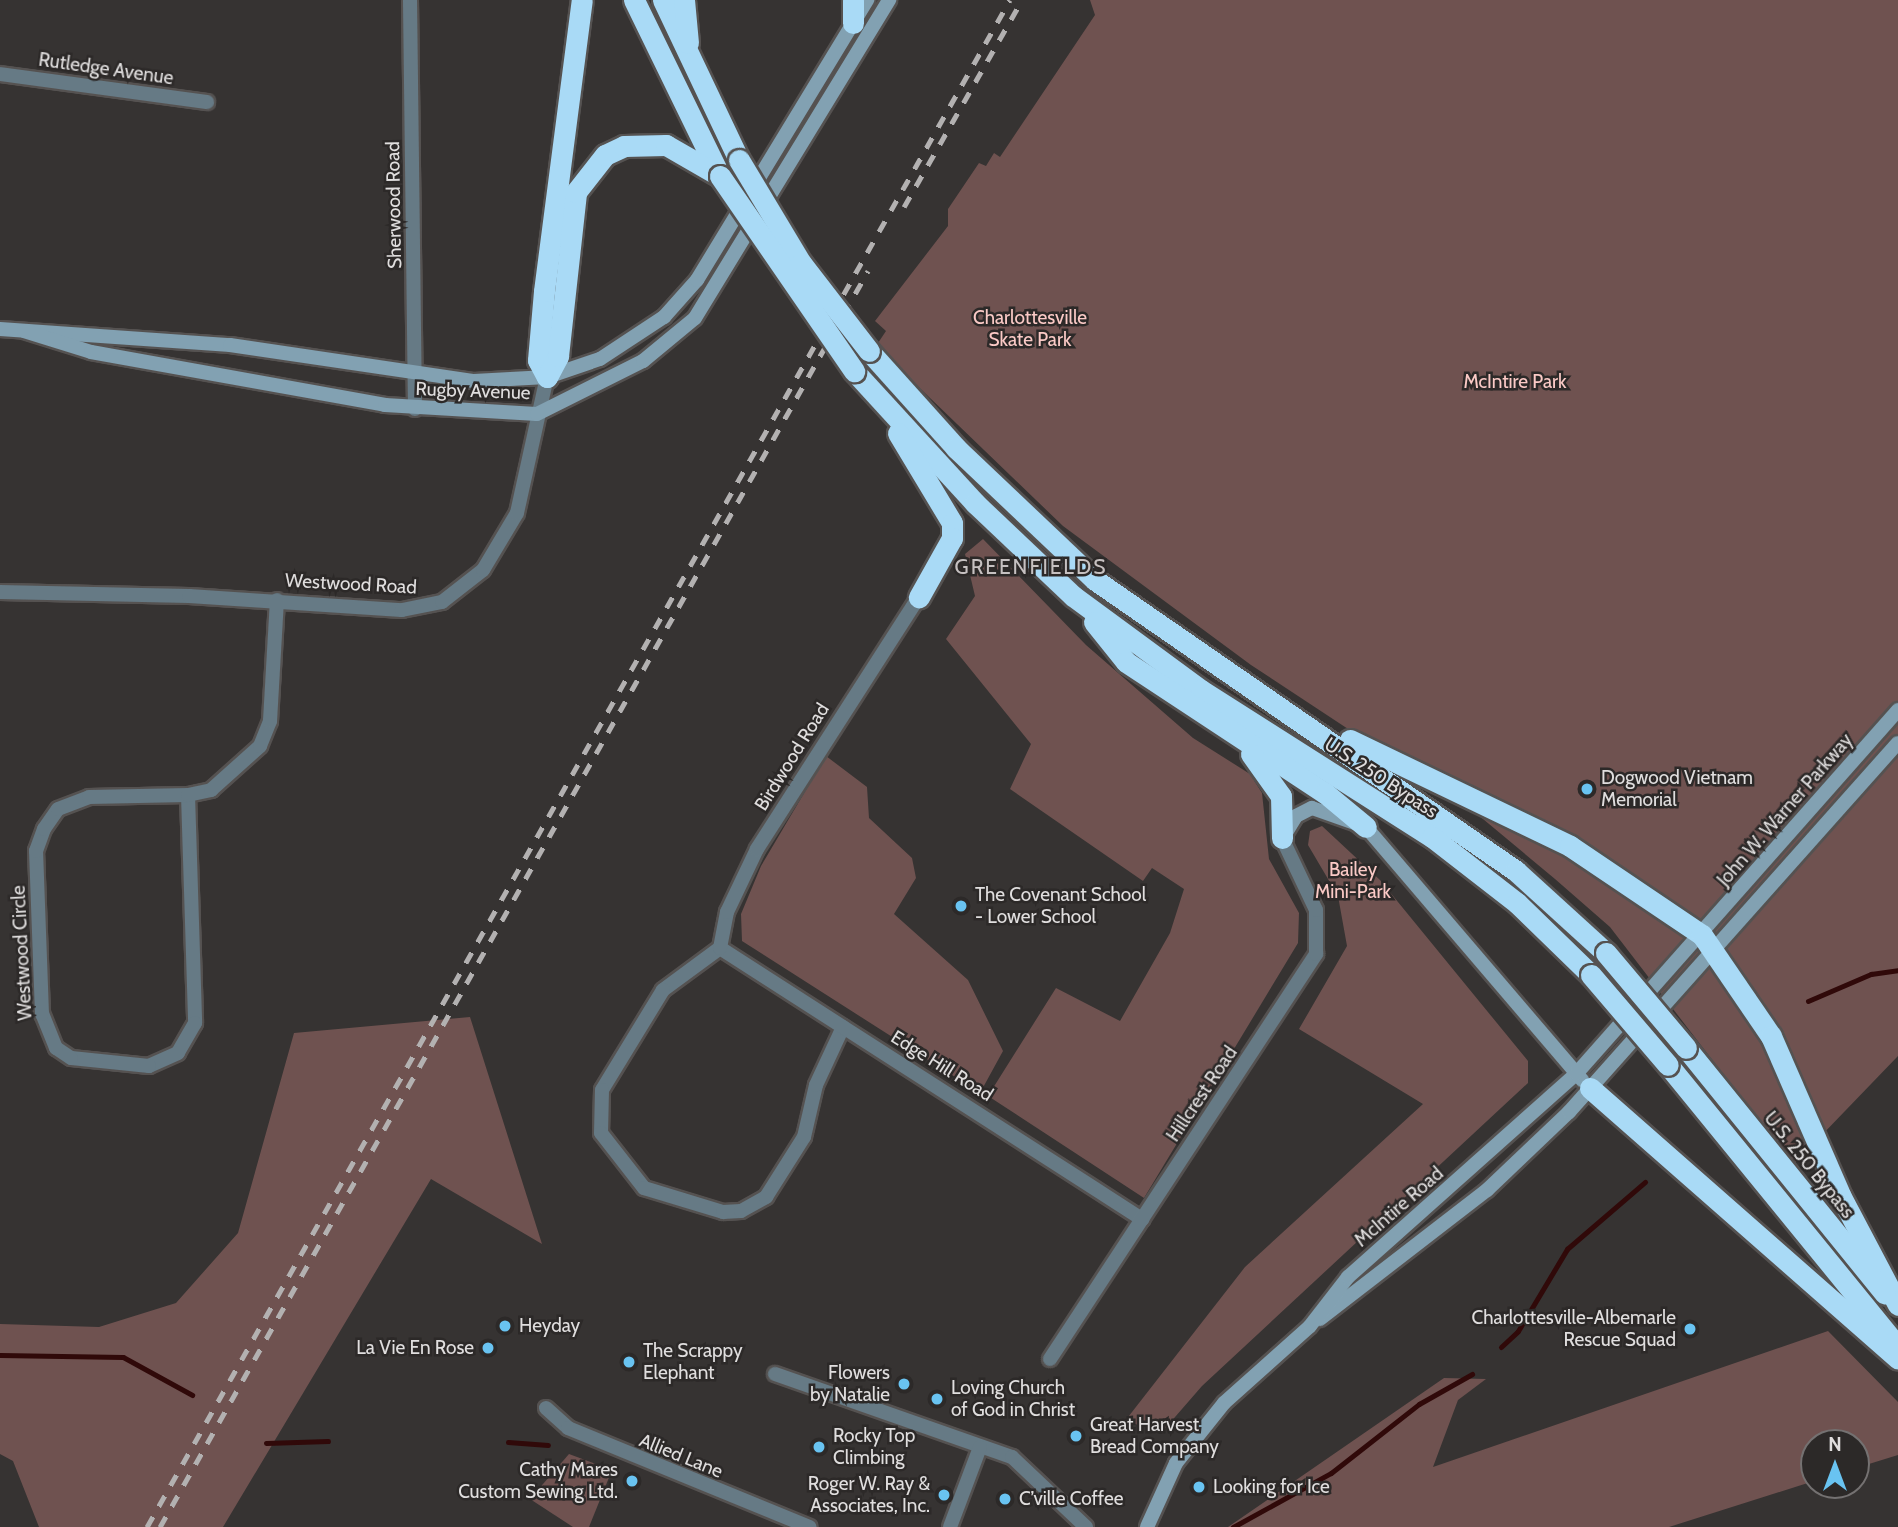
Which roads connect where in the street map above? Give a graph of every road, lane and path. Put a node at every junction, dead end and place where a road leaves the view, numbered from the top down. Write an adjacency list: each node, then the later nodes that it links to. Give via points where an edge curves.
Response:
1 (410, 0): 16 (street, Sherwood Road)
2 (582, 0): 17 (highway, via 544,291 538,360)
3 (634, 0): 13 (highway)
4 (663, 0): 10 (highway, U.S. 250 Bypass)
5 (684, 0): 10 (highway)
6 (853, 0): 9 (highway)
7 (867, 0): 9 (main road, Rugby Avenue)
8 (889, 0): 20 (main road, Rugby Avenue, via 695,318 643,361)
9 (853, 23): 17 (main road, Rugby Avenue, via 690,290 639,337)
10 (693, 73): 27 (highway, U.S. 250 Bypass, bridge, via 801,262 869,351 964,456 1095,580 1168,636)
11 (0, 74): 12 (street, Rutledge Avenue)
12 (207, 102)
13 (720, 176): 17 (highway, via 666,145 624,146 605,155 576,192 558,356); 18 (highway, bridge, via 779,268)
14 (0, 329): 15 (main road, Rugby Avenue)
15 (24, 331): 16 (main road, Rugby Avenue, via 230,345); 19 (main road, Rugby Avenue, via 91,352)
16 (415, 376): 17 (main road, Rugby Avenue); 19 (street, Sherwood Road)
17 (547, 377): 20 (street, Westwood Road)
18 (881, 403): 22 (highway); 23 (highway, via 952,523 952,538)
19 (415, 409): 20 (main road, Rugby Avenue)
20 (537, 414): 24 (street, Westwood Road, via 517,513 483,570 456,594 402,610)
21 (0, 592): 24 (street, Westwood Road)
22 (1073, 596): 26 (highway, via 1125,662); 39 (highway, U.S. 250 Bypass, bridge, via 1200,690 1432,837 1517,903 1591,975)
23 (919, 597): 33 (street, Birdwood Road, via 757,849 727,912)
24 (277, 600): 29 (street, Westwood Circle, via 270,721 260,746 211,790)
25 (1898, 710): 32 (main road, John W. Warner Parkway)
26 (1216, 723): 30 (highway); 31 (highway, via 1274,780)
27 (1314, 730): 32 (highway, via 1350,740 1570,846); 37 (highway, U.S. 250 Bypass, bridge, via 1516,871 1606,953)
28 (1898, 743): 32 (main road, John W. Warner Parkway)
29 (188, 795): 29 (street, Westwood Circle, via 89,797 58,809 44,828 36,851 41,1014 56,1048 71,1058 149,1066 178,1054 195,1023)
30 (1366, 827): 31 (main road, via 1312,808 1296,816); 35 (main road)
31 (1282, 838): 36 (street, Hillcrest Road, via 1316,910 1316,954)
32 (1708, 943): 35 (main road); 37 (highway, via 1771,1036 1840,1195)
33 (719, 948): 34 (street, Edge Hill Road); 34 (street, via 663,990 602,1090 601,1133 644,1188 723,1212 741,1211 766,1197 804,1137 817,1085)
34 (843, 1027): 36 (street, Edge Hill Road)
35 (1583, 1081): 38 (main road, McIntire Road, via 1348,1277); 38 (main road, via 1487,1190); 41 (highway)
36 (1142, 1219): 40 (street, Hillcrest Road)
37 (1898, 1307)
38 (1310, 1326): 48 (main road, McIntire Road, via 1194,1436)
39 (1898, 1347)
40 (1050, 1359)
41 (1898, 1359)
42 (775, 1374): 44 (street)
43 (546, 1408): 45 (street, Allied Lane, via 580,1434)
44 (980, 1447): 46 (street); 47 (street, via 1012,1457)
45 (809, 1527)
46 (950, 1527)
47 (1086, 1527)
48 (1147, 1527)

